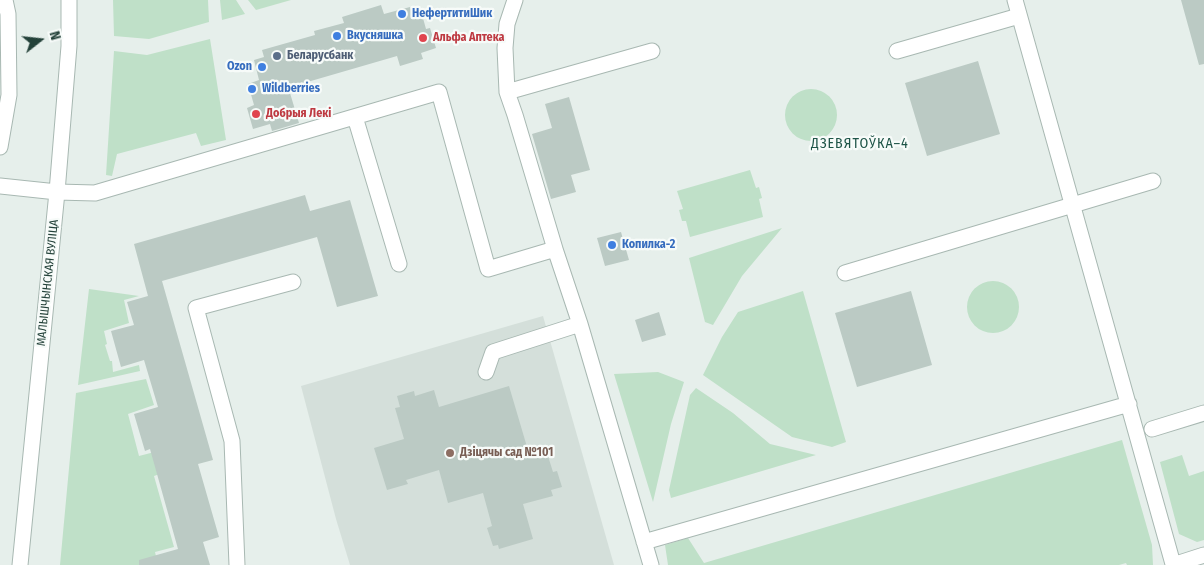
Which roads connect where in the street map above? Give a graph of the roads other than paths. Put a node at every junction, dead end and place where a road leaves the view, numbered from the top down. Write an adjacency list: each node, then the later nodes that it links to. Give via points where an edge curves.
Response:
1 (6, 0): 10 (street, via 9,95)
2 (69, 0): 13 (street, МАЛЫШЧЫНСКАЯ ВУЛІЦА, via 69,46)
3 (514, 0): 8 (street, via 504,48)
4 (1014, 0): 5 (street)
5 (1019, 16): 7 (street); 14 (street)
6 (652, 51): 8 (street)
7 (897, 51)
8 (507, 92): 15 (street)
9 (355, 117): 13 (street, via 95,193); 15 (street, via 439,92 488,269); 16 (street)
10 (0, 147)
11 (1153, 181): 14 (street)
12 (0, 186): 13 (street)
13 (57, 192): 26 (street, МАЛЫШЧЫНСКАЯ ВУЛІЦА)
14 (1072, 206): 17 (street); 21 (street)
15 (555, 249): 19 (street)
16 (399, 264)
17 (845, 273)
18 (293, 282): 27 (street, via 196,308 232,441)
19 (580, 324): 20 (street, via 493,352); 24 (street)
20 (486, 372)
21 (1128, 404): 24 (street); 29 (street)
22 (1204, 413): 23 (street)
23 (1152, 428)
24 (644, 542): 28 (street)
25 (1204, 554): 29 (street)
26 (20, 565)
27 (237, 565)
28 (651, 565)
29 (1173, 565)

